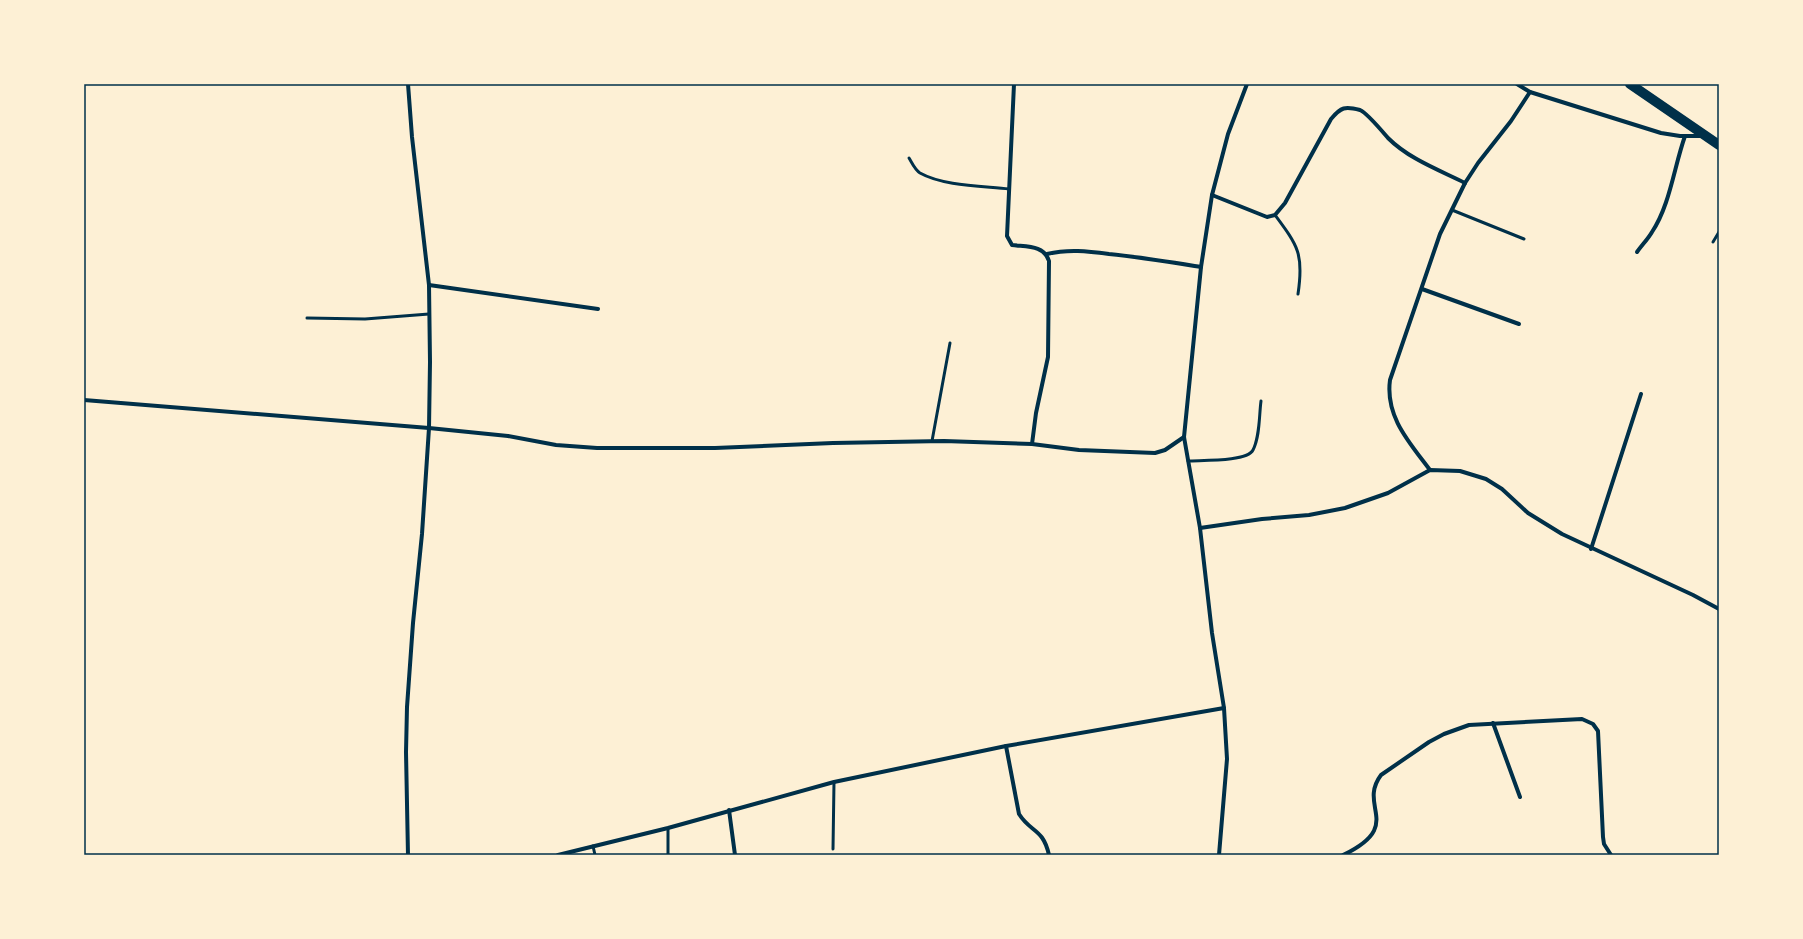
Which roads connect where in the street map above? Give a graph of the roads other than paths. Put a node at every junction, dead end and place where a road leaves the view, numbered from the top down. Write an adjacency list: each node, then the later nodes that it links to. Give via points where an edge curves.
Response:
1 (408, 84): 22 (street)
2 (1014, 84): 12 (street)
3 (1247, 84): 13 (street, via 1228,134)
4 (1517, 84): 6 (street)
5 (1630, 84): 8 (main road)
6 (1530, 92): 7 (street, via 1661,134); 11 (street)
7 (1685, 136): 8 (street); 19 (street, via 1659,217)
8 (1706, 136): 9 (main road)
9 (1719, 145)
10 (909, 158): 12 (lane, via 919,173 938,180)
11 (1465, 183): 14 (street); 15 (street, via 1394,143 1362,111 1345,107 1331,119 1285,203)
12 (1009, 189): 20 (street, via 1009,240 1012,245 1042,249)
13 (1212, 195): 15 (street, via 1266,217); 21 (street)
14 (1452, 210): 17 (lane); 23 (street, via 1440,234)
15 (1275, 214): 24 (lane, via 1294,242 1300,258 1302,272)
16 (1719, 232): 18 (lane)
17 (1524, 239)
18 (1713, 242)
19 (1637, 252)
20 (1047, 254): 21 (street, via 1073,250); 36 (street, via 1048,357)
21 (1201, 267): 34 (street)
22 (429, 285): 25 (street); 26 (street)
23 (1422, 289): 28 (street); 38 (street, via 1390,380 1389,400 1396,422)
24 (1298, 294)
25 (598, 309)
26 (429, 314): 27 (lane, via 365,319); 33 (street)
27 (307, 318)
28 (1519, 324)
29 (950, 343): 35 (lane)
30 (1641, 394): 40 (street)
31 (84, 400): 33 (street)
32 (1261, 401): 37 (lane, via 1256,439 1248,455 1229,459)
33 (429, 428): 35 (street, via 597,448 715,448); 51 (street, via 407,707)
34 (1184, 437): 36 (street, via 1165,450 1155,453 1079,450); 37 (street)
35 (932, 442): 36 (street)
36 (1032, 444)
37 (1188, 461): 39 (street)
38 (1430, 470): 39 (street, via 1388,493 1345,508 1309,515); 40 (street, via 1460,471 1486,479 1502,489 1537,519)
39 (1200, 528): 42 (street)
40 (1591, 549): 41 (street)
41 (1719, 609)
42 (1224, 708): 44 (street); 57 (street, via 1227,759)
43 (1493, 723): 46 (street); 58 (street, via 1469,725 1444,734 1428,742 1381,775 1374,792 1377,815 1374,832 1367,842); 59 (street, via 1582,719 1593,724 1598,731 1600,745 1604,844)
44 (1006, 746): 45 (street); 56 (street, via 1019,814 1045,840)
45 (834, 782): 47 (street); 50 (lane)
46 (1520, 797)
47 (729, 810): 48 (street); 55 (street)
48 (668, 828): 49 (street); 54 (lane)
49 (593, 846): 52 (street); 53 (lane)
50 (833, 849)
51 (408, 855)
52 (558, 855)
53 (594, 855)
54 (668, 855)
55 (735, 855)
56 (1049, 855)
57 (1219, 855)
58 (1343, 855)
59 (1611, 855)

